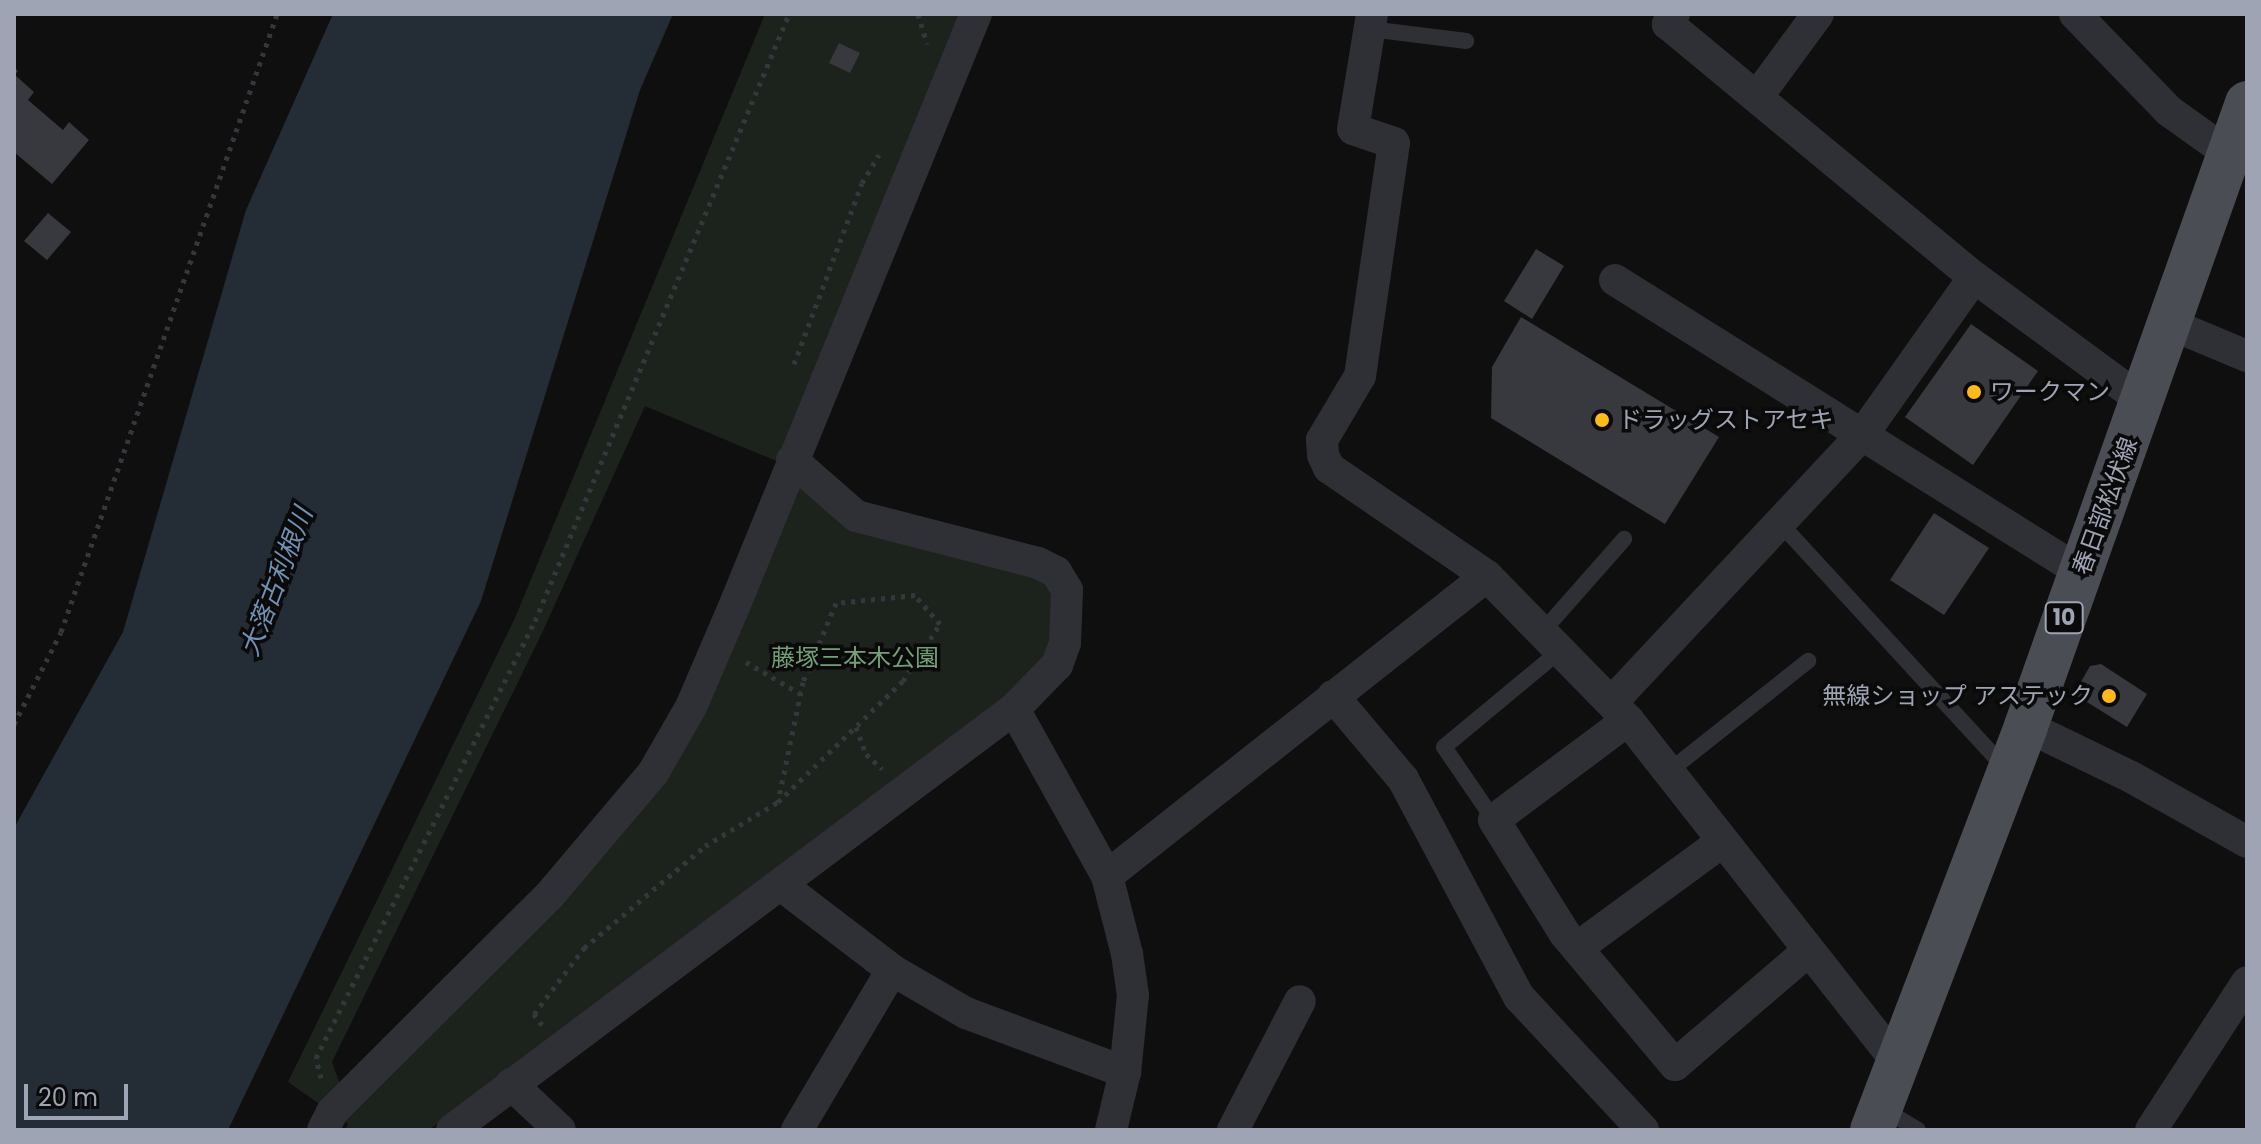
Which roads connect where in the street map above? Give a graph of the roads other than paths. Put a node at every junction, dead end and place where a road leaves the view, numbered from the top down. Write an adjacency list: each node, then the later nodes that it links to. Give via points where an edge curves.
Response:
1 (976, 14): 16 (street)
2 (1674, 14): 7 (street, via 1668,24)
3 (1818, 14): 7 (street)
4 (2075, 14): 9 (street, via 2169,111)
5 (1371, 21): 6 (lane); 20 (street, via 1353,129 1394,143 1360,376 1322,440 1323,455 1329,468)
6 (1466, 41)
7 (1757, 97): 10 (street)
8 (2247, 103): 9 (main road, 春日部松伏線 / 10)
9 (2229, 154): 12 (main road, 春日部松伏線 / 10)
10 (1974, 277): 14 (street); 15 (street)
11 (1615, 280): 15 (street)
12 (2170, 324): 13 (street); 14 (main road, 春日部松伏線 / 10)
13 (2247, 356)
14 (2143, 401): 19 (main road, 春日部松伏線 / 10, via 2104,478)
15 (1863, 434): 17 (street); 19 (street)
16 (792, 460): 24 (street, via 856,516 1056,572 1067,590 1065,643 1057,665); 43 (street, via 716,649 653,773 527,919)
17 (1778, 521): 25 (street); 28 (lane)
18 (1624, 539): 21 (lane)
19 (2081, 572): 26 (main road, 春日部松伏線 / 10)
20 (1487, 576): 21 (street); 23 (street)
21 (1552, 640): 25 (street); 29 (lane, via 1444,747)
22 (1808, 661): 27 (lane)
23 (1333, 696): 32 (street); 49 (street, via 1403,779 1519,997)
24 (1014, 709): 32 (street); 33 (street)
25 (1620, 711): 27 (street); 29 (street)
26 (2026, 726): 28 (main road, 春日部松伏線 / 10); 31 (street)
27 (1668, 772): 30 (street)
28 (2008, 772): 39 (main road, 春日部松伏線 / 10)
29 (1494, 820): 34 (street)
30 (1722, 842): 34 (street); 35 (street)
31 (2247, 842)
32 (1107, 876): 40 (street, via 1133,995)
33 (781, 885): 36 (street); 41 (street)
34 (1577, 948): 35 (street, via 1675,1065)
35 (1807, 952): 39 (street)
36 (892, 970): 40 (street, via 966,1013); 46 (street)
37 (2247, 982): 51 (street)
38 (1300, 1001): 48 (street)
39 (1897, 1062): 42 (main road, 春日部松伏線 / 10)
40 (1125, 1072): 47 (street)
41 (511, 1084): 44 (street); 45 (street)
42 (1876, 1118): 50 (lane)
43 (327, 1121)
44 (452, 1130)
45 (560, 1130)
46 (797, 1130)
47 (1111, 1130)
48 (1233, 1130)
49 (1643, 1130)
50 (1918, 1130)
51 (2151, 1130)

